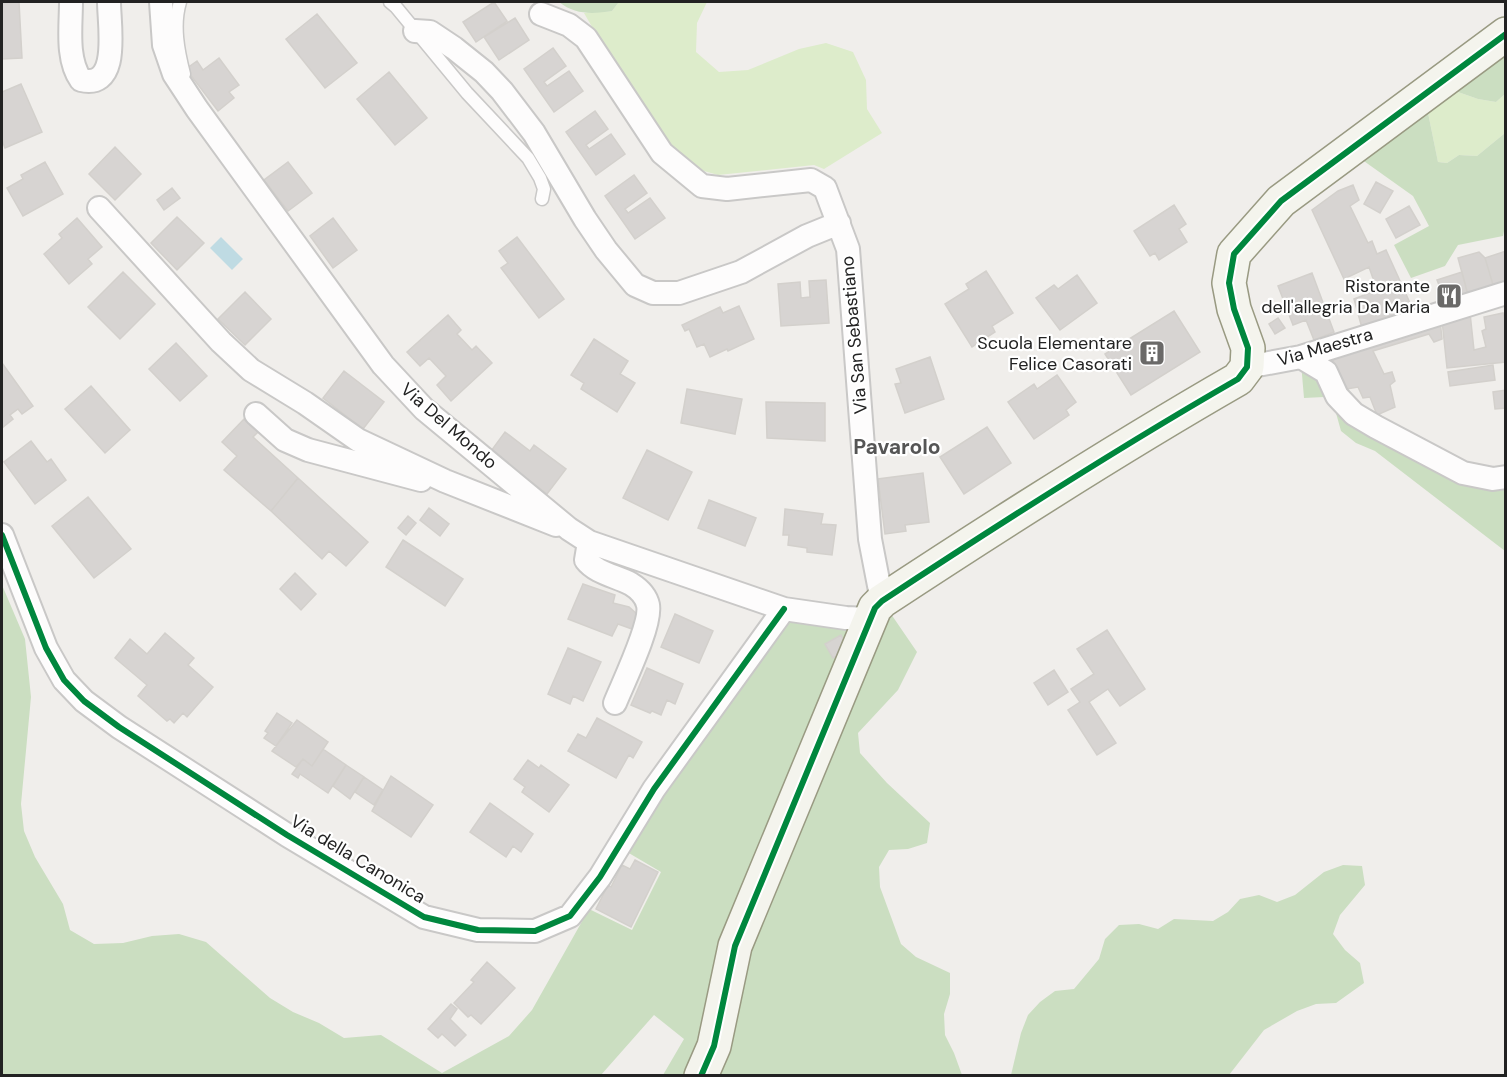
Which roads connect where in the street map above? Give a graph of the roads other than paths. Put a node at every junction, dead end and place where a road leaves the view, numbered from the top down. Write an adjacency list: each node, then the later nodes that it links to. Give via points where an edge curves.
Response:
1 (71, 2): 2 (street, via 74,63 81,80 90,82 102,78 109,67)
2 (109, 2)
3 (147, 2): 10 (street, via 147,32 151,42)
4 (161, 2): 10 (street, Via Del Mondo)
5 (180, 2): 11 (lane, via 177,37 183,72)
6 (390, 2): 8 (lane)
7 (541, 14): 14 (street, Via San Sebastiano, via 569,25 586,38 662,153 702,186 727,189 811,180 825,188)
8 (416, 31): 12 (lane, via 528,158 544,189); 14 (street, via 430,32 454,48 502,91 534,133 606,250 634,285 653,293 680,293 741,272)
9 (1506, 34): 17 (street, via 1281,201 1234,254 1229,283 1248,348)
10 (164, 45): 11 (street, Via Del Mondo, via 174,74)
11 (197, 109): 21 (street, Via Del Mondo, via 383,365 424,409)
12 (542, 199)
13 (99, 208): 20 (street, via 251,370 358,440)
14 (839, 223): 25 (street, Via San Sebastiano, via 848,249 870,539)
15 (1506, 293): 16 (street, Via Maestra)
16 (1301, 357): 17 (street, Via Maestra); 19 (street, via 1326,372 1337,396 1354,414 1376,427 1463,473 1493,479)
17 (1247, 367): 25 (street, via 1238,379 1027,506)
18 (255, 414): 20 (street, via 285,440 308,450 419,480)
19 (1506, 477)
20 (445, 481): 21 (street)
21 (568, 529): 23 (street, Via Del Mondo)
22 (2, 535): 24 (street, Via della Canonica, via 46,648 64,680 84,701 287,835 424,917 478,930 535,930 570,916 600,877 654,789)
23 (589, 542): 24 (street, Via Del Mondo); 26 (street, via 586,560 591,567 632,585 643,593 648,606 648,621)
24 (784, 609): 25 (street, Via Del Mondo)
25 (866, 613): 27 (street, via 735,946 714,1046)
26 (615, 703)
27 (701, 1076)

